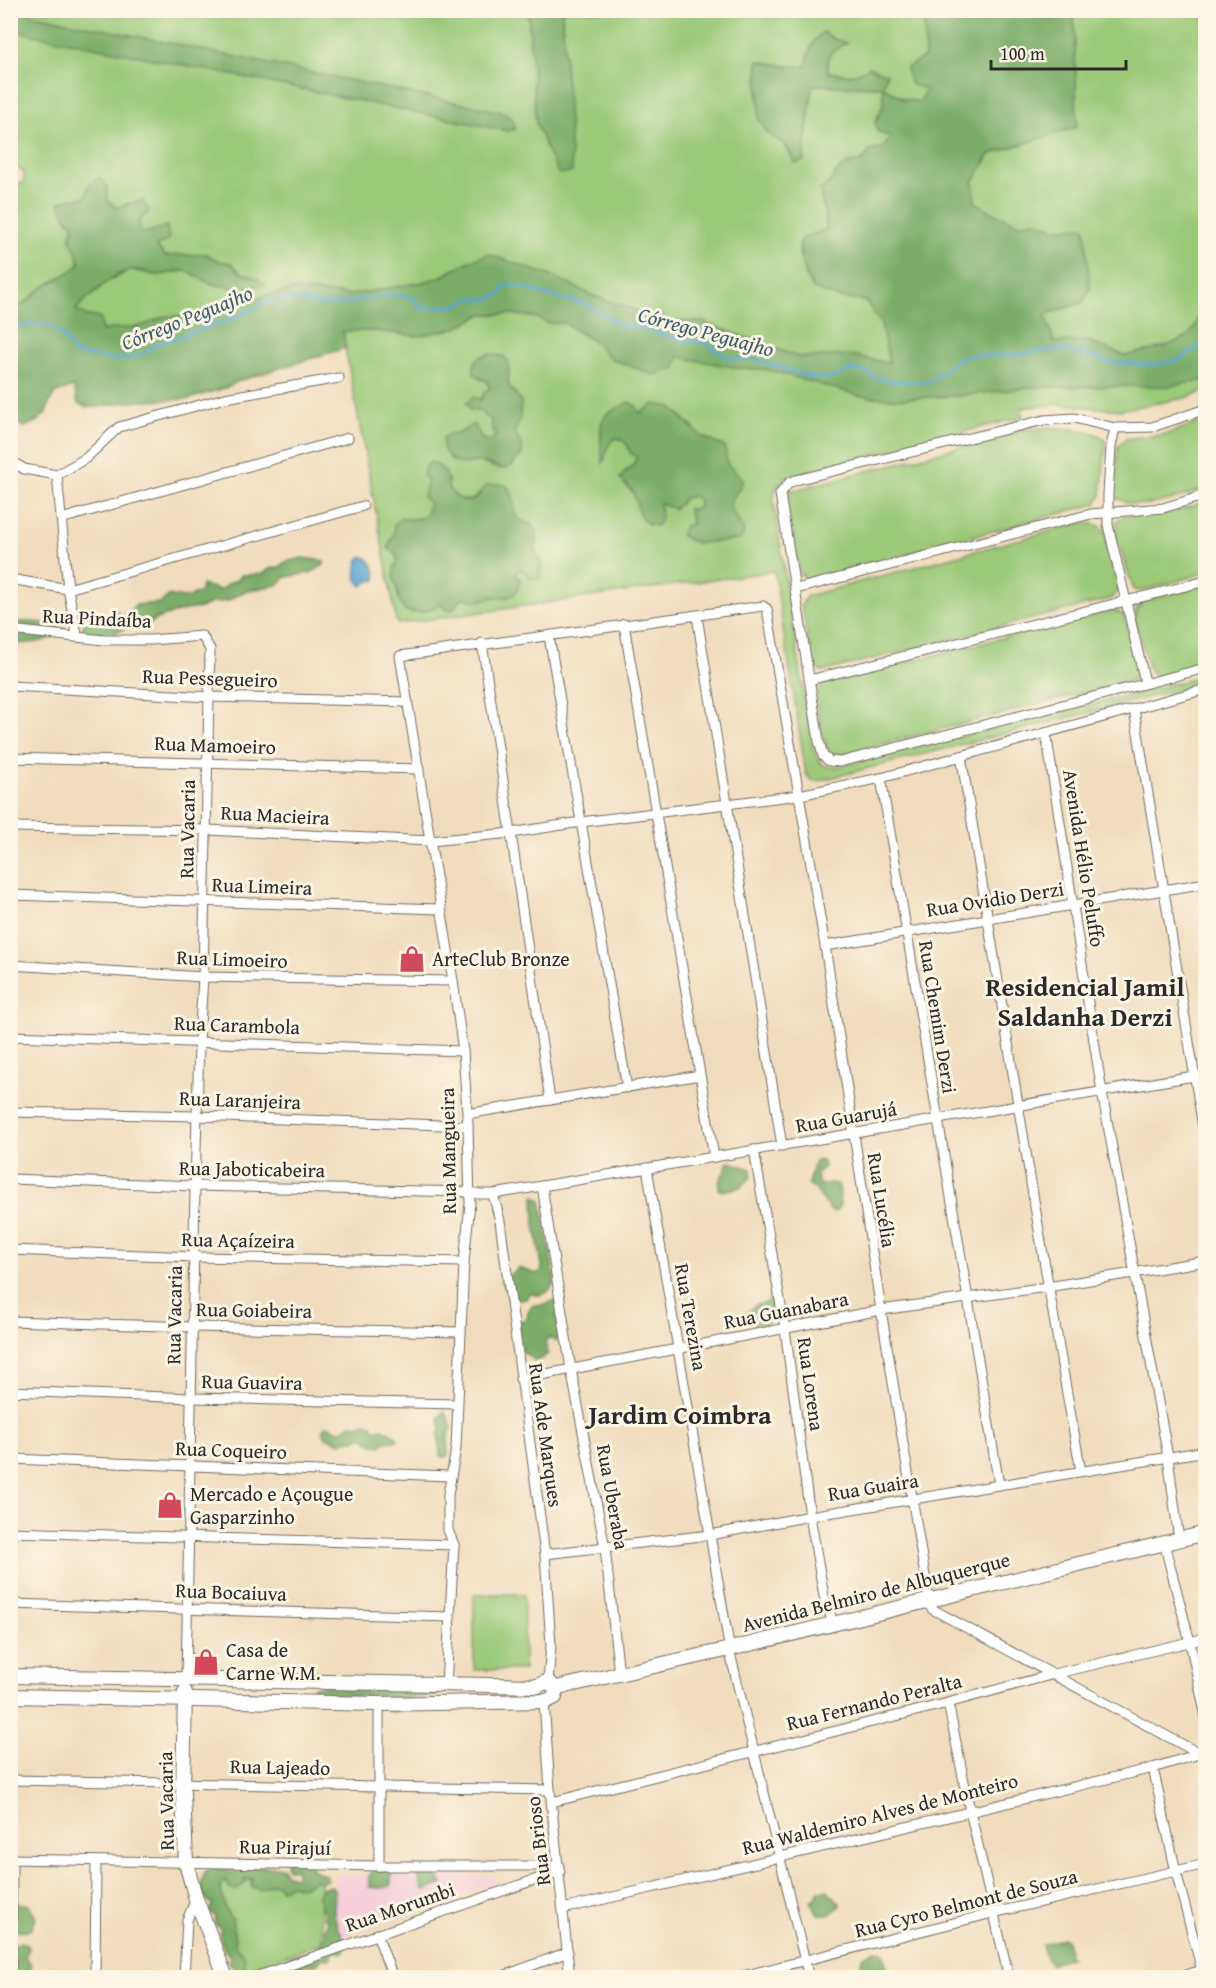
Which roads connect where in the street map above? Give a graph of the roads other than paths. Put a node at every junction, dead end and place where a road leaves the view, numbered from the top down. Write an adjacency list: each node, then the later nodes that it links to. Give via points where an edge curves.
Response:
1 (339, 378): 6 (street, via 225,398 119,427 86,458)
2 (1206, 409): 3 (street, via 1152,427)
3 (1115, 428): 9 (street); 14 (street, via 1074,418 1044,420 789,483 780,494 780,501)
4 (348, 438): 10 (street)
5 (10, 460): 6 (street, via 24,469)
6 (57, 475): 10 (street)
7 (1206, 495): 9 (street, via 1163,508)
8 (363, 506): 13 (street)
9 (1107, 511): 14 (street); 15 (street)
10 (61, 519): 13 (street)
11 (10, 579): 13 (street)
12 (1206, 580): 15 (street)
13 (68, 589): 19 (street)
14 (796, 589): 24 (street)
15 (1127, 602): 24 (street); 25 (street)
16 (697, 616): 17 (street); 37 (street, Rua Lucélia, via 759,606 768,609); 38 (street)
17 (624, 624): 20 (street); 39 (street)
18 (10, 630): 19 (street, Rua Pindaíba)
19 (77, 635): 22 (street, Rua Pindaíba, via 104,640 202,636)
20 (549, 636): 21 (street); 40 (street)
21 (482, 643): 29 (street, Rua Mangueira, via 400,656); 43 (street)
22 (210, 649): 28 (street, Rua Vacaria)
23 (1206, 668): 25 (street)
24 (809, 680): 25 (street, via 820,749 828,761 840,762)
25 (1145, 682)
26 (10, 686): 28 (street, Rua Pessegueiro)
27 (1206, 689): 30 (street, Rua Macieira)
28 (210, 697): 29 (street, Rua Pessegueiro); 34 (street, Rua Vacaria)
29 (408, 702): 35 (street, Rua Mangueira)
30 (1134, 709): 31 (street, Rua Macieira); 46 (street)
31 (1046, 733): 32 (street, Rua Macieira); 49 (street, Avenida Hélio Peluffo)
32 (961, 756): 36 (street, Rua Macieira); 51 (street)
33 (10, 758): 34 (street, Rua Mamoeiro)
34 (208, 763): 35 (street, Rua Mamoeiro); 42 (street, Rua Vacaria)
35 (419, 769): 44 (street, Rua Mangueira)
36 (881, 778): 37 (street, Rua Macieira); 52 (street, Rua Chemim Derzi)
37 (799, 795): 38 (street, Rua Macieira); 53 (street, Rua Lucélia)
38 (727, 804): 39 (street, Rua Macieira); 74 (street)
39 (655, 813): 40 (street, Rua Macieira); 61 (street)
40 (581, 822): 43 (street, Rua Macieira); 63 (street)
41 (10, 827): 42 (street, Rua Macieira)
42 (207, 830): 44 (street, Rua Macieira); 48 (street, Rua Vacaria)
43 (512, 833): 44 (street, Rua Macieira); 65 (street)
44 (430, 841): 50 (street, Rua Mangueira)
45 (1206, 883): 46 (street, Rua Ovidio Derzi)
46 (1162, 890): 49 (street, Rua Ovidio Derzi); 62 (street)
47 (10, 895): 48 (street, Rua Limeira)
48 (205, 902): 50 (street, Rua Limeira); 55 (street, Rua Vacaria)
49 (1073, 904): 51 (street, Rua Ovidio Derzi); 64 (street, Avenida Hélio Peluffo)
50 (440, 909): 56 (street, Rua Mangueira)
51 (988, 918): 52 (street, Rua Ovidio Derzi); 66 (street)
52 (906, 932): 53 (street, Rua Ovidio Derzi); 70 (street, Rua Chemim Derzi)
53 (825, 946): 72 (street, Rua Lucélia)
54 (10, 965): 55 (street, Rua Limoeiro)
55 (203, 977): 56 (street, Rua Limoeiro); 58 (street, Rua Vacaria)
56 (453, 981): 59 (street, Rua Mangueira)
57 (10, 1036): 58 (street, Rua Carambola)
58 (199, 1042): 59 (street, Rua Carambola); 69 (street, Rua Vacaria)
59 (463, 1051): 68 (street, Rua Mangueira)
60 (1206, 1074): 62 (street, Rua Guarujá)
61 (700, 1075): 63 (street); 76 (street)
62 (1195, 1076): 64 (street, Rua Guarujá); 73 (street)
63 (627, 1088): 65 (street)
64 (1102, 1092): 66 (street, Rua Guarujá); 87 (street, Avenida Hélio Peluffo)
65 (550, 1100): 68 (street)
66 (1020, 1106): 70 (street, Rua Guarujá); 88 (street)
67 (10, 1112): 69 (street, Rua Laranjeira)
68 (467, 1114): 71 (street, Rua Mangueira)
69 (197, 1116): 71 (street, Rua Laranjeira); 79 (street, Rua Vacaria)
70 (937, 1120): 72 (street, Rua Guarujá); 89 (street, Rua Chemim Derzi)
71 (468, 1126): 81 (street, Rua Mangueira)
72 (854, 1134): 74 (street, Rua Guarujá); 90 (street, Rua Lucélia)
73 (1206, 1145)
74 (782, 1146): 75 (street, Rua Guarujá)
75 (754, 1150): 76 (street, Rua Guarujá); 93 (street, Rua Lorena)
76 (714, 1157): 77 (street, Rua Guarujá)
77 (647, 1168): 80 (street, Rua Guarujá); 95 (street, Rua Terezina)
78 (10, 1179): 79 (street, Rua Jaboticabeira)
79 (195, 1186): 81 (street, Rua Jaboticabeira); 84 (street, Rua Vacaria)
80 (542, 1186): 82 (street, Rua Guarujá); 96 (street, Rua Uberaba)
81 (471, 1192): 82 (street, Rua Jaboticabeira); 86 (street, Rua Mangueira)
82 (493, 1194): 97 (street, Rua Ade Marques, via 500,1221)
83 (10, 1250): 84 (street, Rua Açaízeira)
84 (194, 1257): 86 (street, Rua Açaízeira); 92 (street, Rua Vacaria)
85 (1206, 1261): 87 (street, Rua Guanabara)
86 (464, 1263): 94 (street, Rua Mangueira)
87 (1134, 1273): 88 (street, Rua Guanabara); 102 (street, Avenida Hélio Peluffo)
88 (1047, 1287): 89 (street, Rua Guanabara); 105 (street)
89 (967, 1299): 90 (street, Rua Guanabara); 107 (street, Rua Chemim Derzi)
90 (881, 1310): 93 (street, Rua Guanabara); 108 (street, Rua Lucélia)
91 (10, 1321): 92 (street, Rua Goiabeira)
92 (193, 1327): 94 (street, Rua Goiabeira); 99 (street, Rua Vacaria)
93 (785, 1329): 95 (street, Rua Guanabara); 109 (street, Rua Lorena)
94 (461, 1332): 100 (street, Rua Mangueira)
95 (678, 1349): 96 (street, Rua Guanabara); 112 (street, Rua Terezina)
96 (571, 1370): 97 (street, Rua Guanabara); 117 (street, Rua Uberaba)
97 (520, 1379): 118 (street, Rua Ade Marques)
98 (10, 1391): 99 (street, Rua Guavira)
99 (192, 1398): 100 (street, Rua Guavira); 104 (street, Rua Vacaria)
100 (456, 1404): 106 (street, Rua Mangueira, via 456,1448)
101 (1206, 1451): 102 (street, Rua Guaira)
102 (1168, 1457): 105 (street, Rua Guaira); 114 (street, Avenida Hélio Peluffo)
103 (10, 1459): 104 (street, Rua Coqueiro)
104 (190, 1466): 106 (street, Rua Coqueiro); 113 (street, Rua Vacaria)
105 (1080, 1471): 107 (street, Rua Guaira)
106 (450, 1476): 116 (street, Rua Mangueira, via 447,1519)
107 (999, 1485): 108 (street, Rua Guaira)
108 (912, 1499): 109 (street, Rua Guaira); 120 (street, Rua Lucélia)
109 (810, 1516): 112 (street, Rua Guaira); 123 (street, Rua Lorena, via 824,1596)
110 (10, 1532): 113 (street)
111 (1206, 1533): 114 (main road, Avenida Belmiro de Albuquerque)
112 (710, 1535): 117 (street, Rua Guaira); 126 (street, Rua Terezina)
113 (189, 1538): 116 (street); 121 (street, Rua Vacaria)
114 (1179, 1539): 115 (main road, Avenida Belmiro de Albuquerque)
115 (1164, 1543): 120 (main road, Avenida Belmiro de Albuquerque); 125 (street)
116 (454, 1545): 122 (street, Rua Mangueira)
117 (605, 1548): 118 (street, Rua Guaira); 127 (street, Rua Uberaba)
118 (545, 1554): 132 (street, Rua Ade Marques, via 551,1645)
119 (10, 1604): 121 (street, Rua Bocaiuva)
120 (931, 1604): 123 (main road, Avenida Belmiro de Albuquerque); 128 (street)
121 (187, 1609): 122 (street, Rua Bocaiuva); 130 (street, Rua Vacaria)
122 (450, 1617): 131 (street, Rua Mangueira)
123 (833, 1623): 126 (main road, Avenida Belmiro de Albuquerque)
124 (1206, 1638): 125 (street, Rua Fernando Peralta)
125 (1190, 1642): 128 (street, Rua Fernando Peralta); 138 (street)
126 (730, 1648): 127 (main road, Avenida Belmiro de Albuquerque); 139 (street, Rua Terezina)
127 (619, 1674): 132 (main road, Avenida Belmiro de Albuquerque)
128 (1054, 1674): 136 (street, Rua Fernando Peralta); 140 (street)
129 (10, 1677): 130 (main road, Avenida Belmiro de Albuquerque)
130 (186, 1681): 131 (main road, Avenida Belmiro de Albuquerque); 134 (main road, Rua Vacaria)
131 (446, 1685): 132 (main road, Avenida Belmiro de Albuquerque)
132 (548, 1685): 135 (main road, via 537,1693)
133 (10, 1696): 134 (main road)
134 (185, 1701): 137 (main road); 143 (main road, Rua Vacaria)
135 (544, 1701): 137 (main road); 145 (street, Rua Brioso)
136 (948, 1703): 139 (street, Rua Fernando Peralta); 147 (street)
137 (379, 1704): 144 (street)
138 (1206, 1717)
139 (754, 1752): 146 (street, Rua Fernando Peralta); 148 (street, Rua Terezina)
140 (1203, 1753): 141 (street, Rua Waldemiro Alves de Monteiro)
141 (1153, 1768): 147 (street, Rua Waldemiro Alves de Monteiro); 155 (street)
142 (10, 1780): 143 (street, Rua Lajeado)
143 (183, 1783): 144 (street, Rua Lajeado); 151 (main road, Rua Vacaria)
144 (379, 1787): 145 (street, Rua Lajeado); 153 (street)
145 (549, 1790): 146 (street, Rua Brioso)
146 (552, 1802): 154 (street, Rua Brioso)
147 (970, 1811): 148 (street, Rua Waldemiro Alves de Monteiro); 158 (street)
148 (780, 1857): 157 (street, Rua Waldemiro Alves de Monteiro); 161 (street, Rua Terezina)
149 (11, 1859): 150 (street, Rua Pirajuí); 163 (street)
150 (96, 1862): 151 (street, Rua Pirajuí); 164 (street)
151 (186, 1863): 153 (street, Rua Pirajuí); 156 (main road, Rua Vacaria)
152 (1206, 1864): 155 (street, Rua Cyro Belmont de Souza)
153 (379, 1866): 154 (street, Rua Pirajuí)
154 (559, 1869): 157 (street, Rua Brioso); 159 (street, Rua Morumbi)
155 (1176, 1872): 158 (street, Rua Cyro Belmont de Souza); 162 (street)
156 (196, 1899): 165 (street, via 187,1920); 166 (main road, Rua Vacaria)
157 (564, 1909): 160 (street, Rua Brioso)
158 (993, 1913): 161 (street, Rua Cyro Belmont de Souza); 173 (street)
159 (377, 1934): 167 (street, Rua Morumbi); 168 (street)
160 (568, 1952): 169 (street); 170 (street, Rua Brioso)
161 (805, 1960): 171 (street, Rua Cyro Belmont de Souza); 172 (street, Rua Terezina)
162 (1204, 1972): 174 (street)
163 (11, 1977)
164 (94, 1977)
165 (184, 1977)
166 (226, 1977)
167 (253, 1977)
168 (393, 1977)
169 (498, 1977)
170 (570, 1977)
171 (735, 1977)
172 (809, 1977)
173 (1009, 1977)
174 (1175, 1977)

